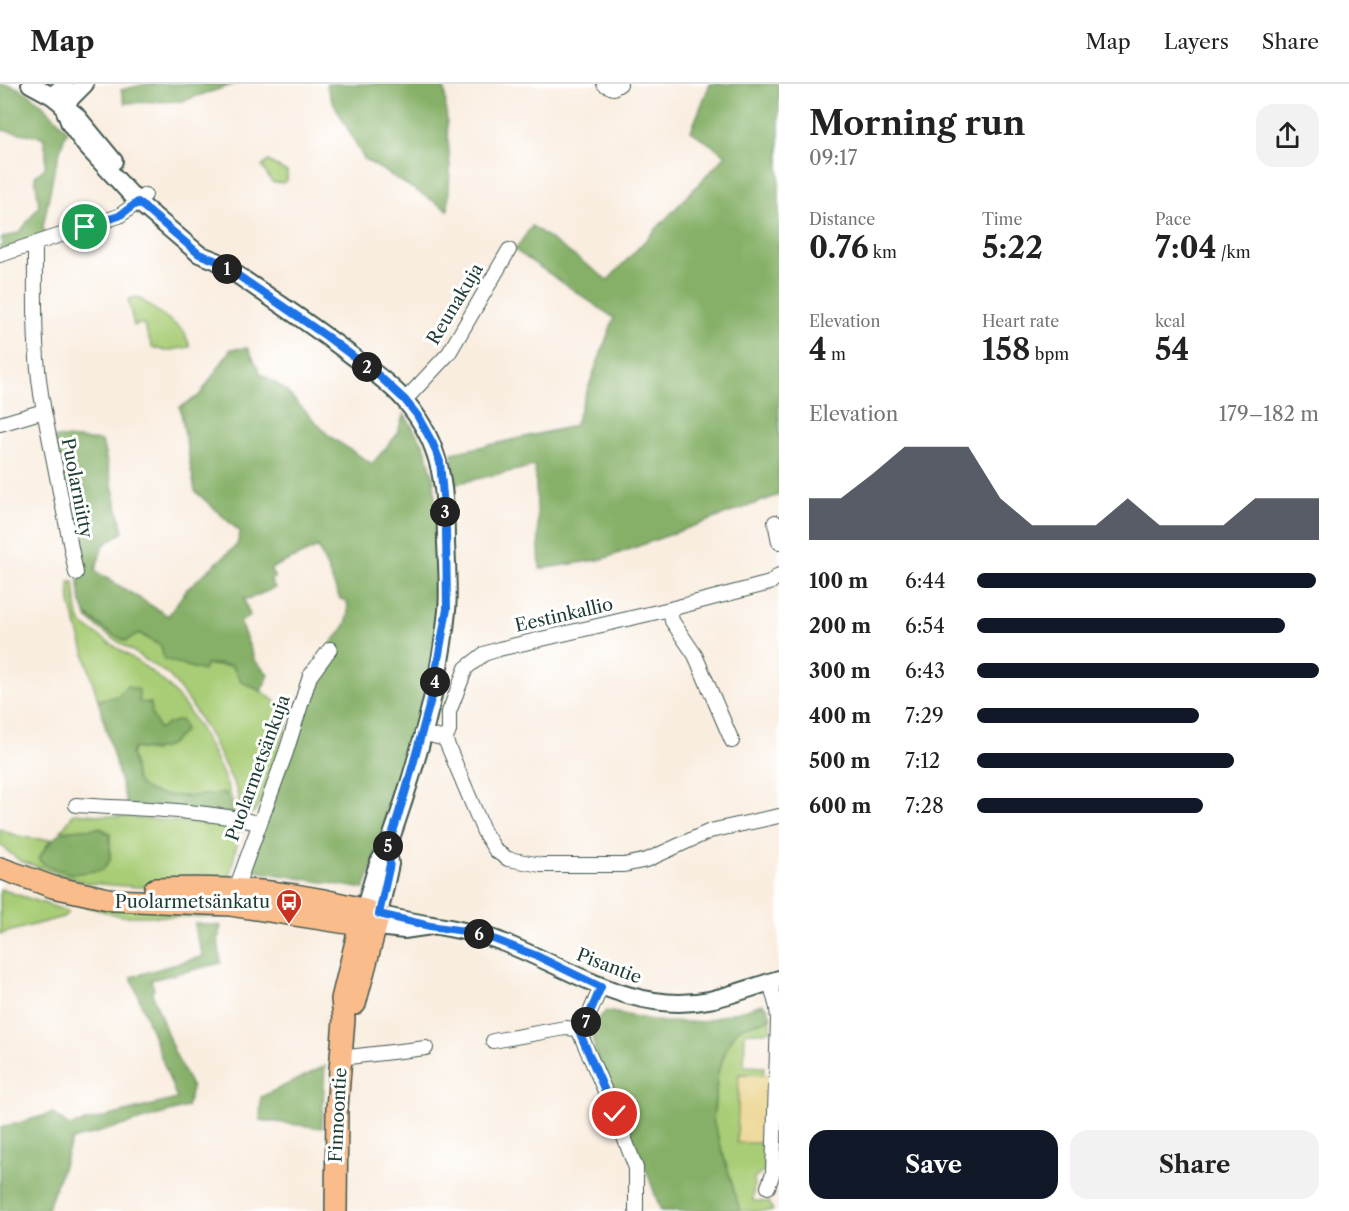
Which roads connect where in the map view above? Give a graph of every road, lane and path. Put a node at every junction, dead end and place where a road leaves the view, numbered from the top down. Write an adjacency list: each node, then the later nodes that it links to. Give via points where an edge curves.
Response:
1 (30, 84): 6 (street, Finnoontie)
2 (65, 84): 6 (street)
3 (85, 84): 6 (street)
4 (604, 84): 5 (street, via 612,88)
5 (620, 84)
6 (57, 101): 7 (street, Finnoontie, via 76,115)
7 (141, 199): 8 (street, via 119,216); 11 (street, Finnoontie, via 206,246 217,261 378,375)
8 (35, 244): 10 (street); 12 (street, Puolarniitty, via 35,346)
9 (509, 250): 11 (street, Reunakuja, via 449,353)
10 (0, 255)
11 (405, 400): 20 (street, Finnoontie, via 427,432 440,462 446,529 447,609)
12 (44, 411): 13 (street); 16 (street, Puolarniitty)
13 (0, 424)
14 (775, 522): 15 (street)
15 (779, 542)
16 (76, 573)
17 (774, 579): 18 (street, Eestinkallio)
18 (670, 609): 21 (street, Eestinkallio, via 484,654 466,668 449,712); 22 (street, via 672,621 700,666)
19 (330, 650): 25 (street, Puolarmetsänkuja, via 310,675)
20 (422, 732): 21 (street); 29 (street, Finnoontie, via 388,848 390,864)
21 (445, 739): 24 (street, via 484,832 496,851 508,859 541,865 624,865 647,860 710,831)
22 (732, 741)
23 (76, 805): 25 (street, via 181,812)
24 (779, 816)
25 (258, 823): 28 (street, Puolarmetsänkuja)
26 (0, 855): 28 (main road, via 57,880 101,889)
27 (0, 868): 28 (main road, via 53,887 113,900)
28 (233, 896): 29 (main road, via 291,894 344,903)
29 (370, 919): 31 (street, Pisantie, via 471,932 537,956); 35 (main road, Finnoontie, via 355,1003 344,1019)
30 (775, 981): 31 (street, Pisantie, via 709,1000 668,1003 629,997); 36 (street, via 778,1019 773,1173)
31 (601, 987): 32 (street, via 585,1024)
32 (578, 1029): 33 (street); 38 (street, via 636,1168)
33 (493, 1041)
34 (426, 1048): 35 (street)
35 (340, 1058): 37 (main road, Finnoontie)
36 (768, 1187)
37 (336, 1211)
38 (636, 1211)

